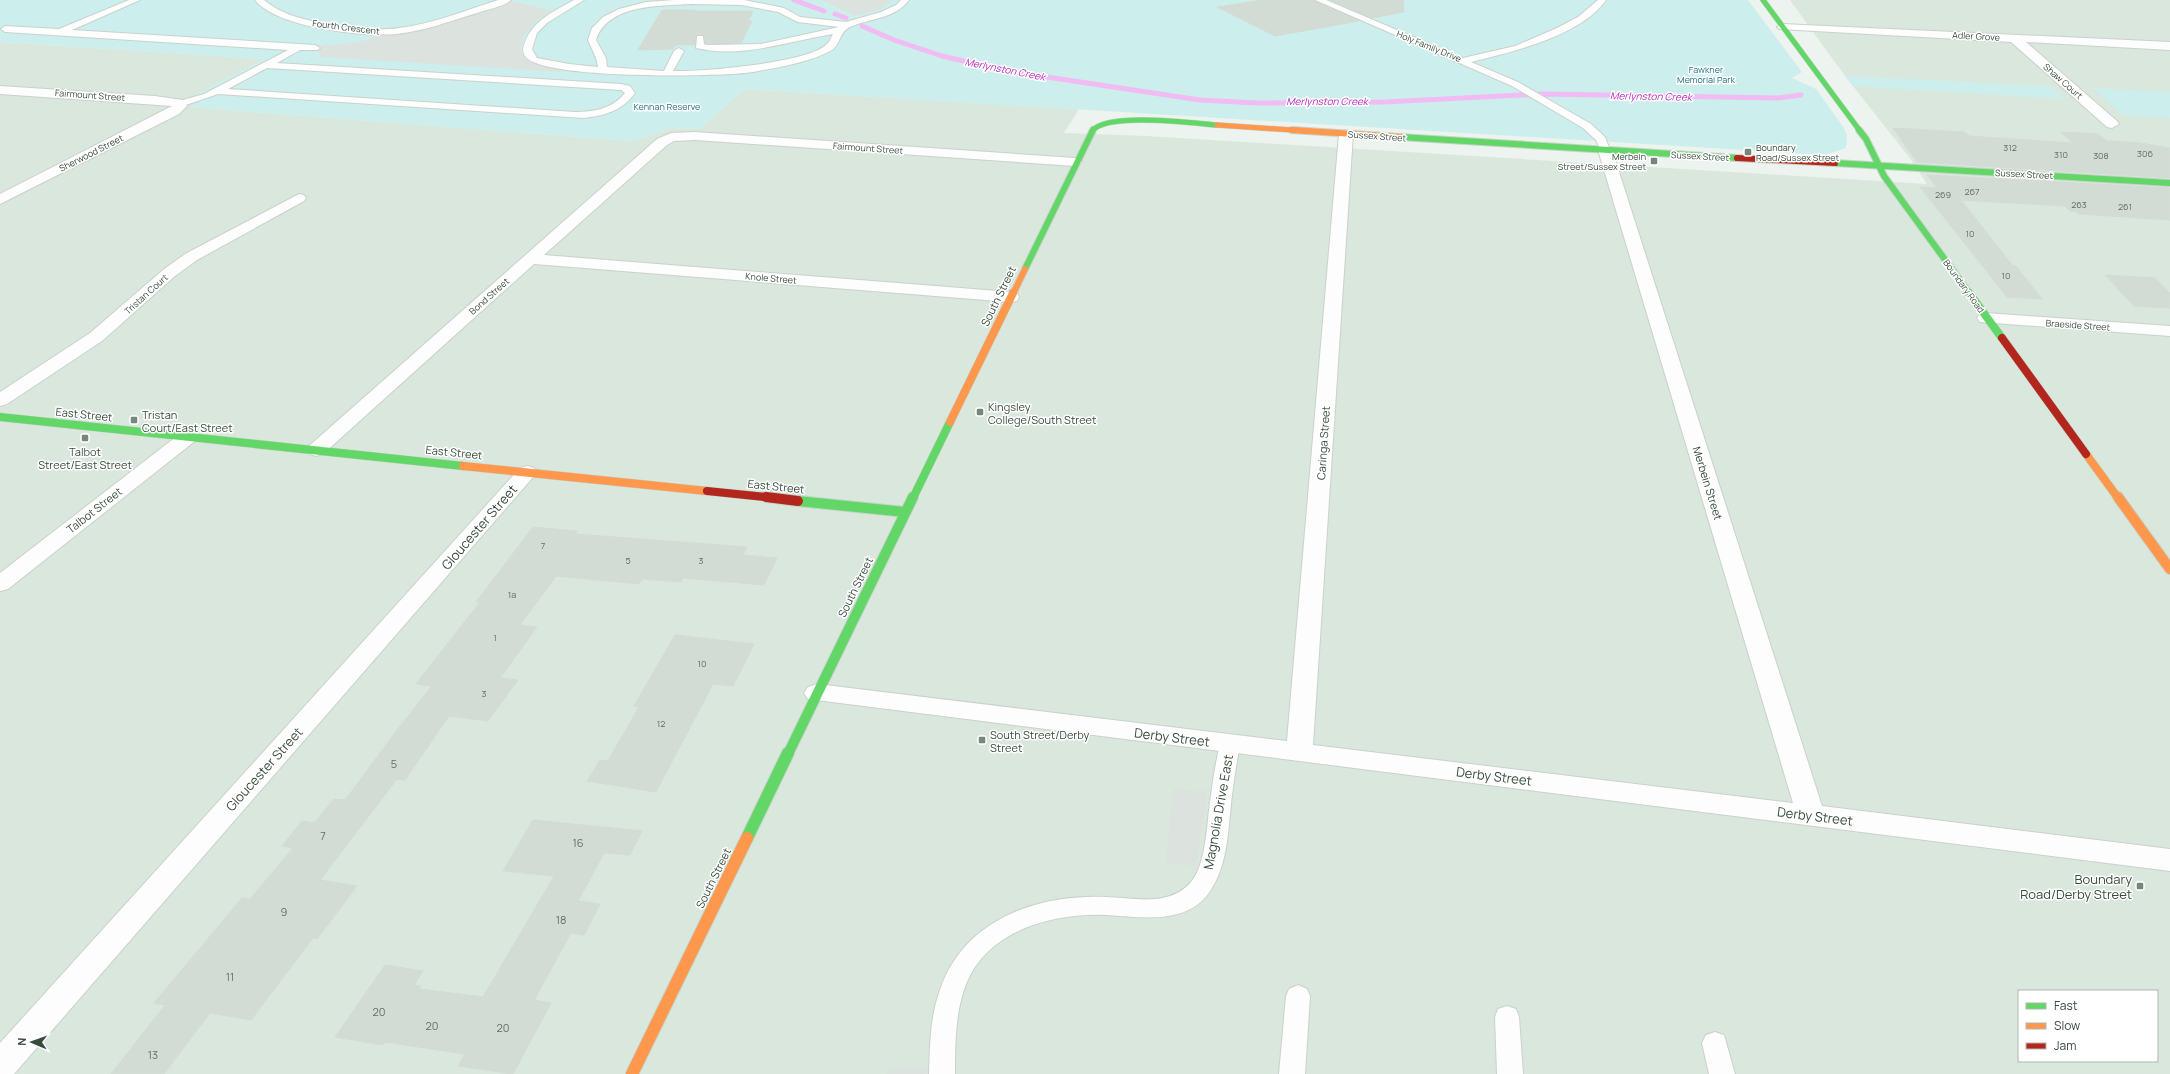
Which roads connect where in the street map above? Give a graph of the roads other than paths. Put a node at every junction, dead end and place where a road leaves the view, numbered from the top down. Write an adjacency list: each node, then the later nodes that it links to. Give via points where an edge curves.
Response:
1 (136, 0): 13 (lane)
2 (259, 0): 3 (lane, Fourth Crescent, via 276,13 304,22 386,32 405,30)
3 (507, 0)
4 (580, 0): 22 (lane, via 544,20 533,32 528,43 529,55 534,60 546,64)
5 (905, 0): 11 (lane, via 899,7 884,14)
6 (1319, 0): 20 (lane, Holy Family Drive)
7 (1602, 0): 20 (lane, Holy Family Drive, via 1597,8 1560,30 1518,48)
8 (1763, 0): 10 (street, Boundary Road)
9 (691, 1): 11 (lane, via 746,3 781,10 798,19); 22 (lane, via 646,5 622,11 606,19 596,28 592,40 601,58)
10 (1783, 27): 15 (street, Adler Grove); 33 (street, Boundary Road, via 1866,139)
11 (843, 28): 14 (lane, via 761,47 708,48 699,46); 23 (lane, via 830,47 781,64 752,69)
12 (5, 29): 13 (lane)
13 (58, 32): 17 (lane)
14 (700, 38)
15 (2014, 38): 16 (street, Adler Grove); 28 (street, Shaw Court)
16 (2170, 46)
17 (295, 47): 18 (lane); 21 (lane, via 296,50)
18 (315, 48)
19 (679, 51): 23 (lane)
20 (1462, 61): 31 (lane, via 1541,98 1597,134)
21 (267, 64): 25 (lane); 25 (lane, via 621,87 627,88 630,93 614,108 575,115)
22 (603, 69): 23 (lane)
23 (667, 73)
24 (0, 90): 26 (street, Fairmount Street, via 155,100)
25 (216, 91): 26 (lane, via 199,100)
26 (180, 104): 36 (street, Sherwood Street, via 174,111)
27 (1111, 121): 29 (street, Sussex Street, via 1136,120); 32 (street, South Street, via 1093,129)
28 (2112, 124)
29 (1346, 134): 31 (street, Sussex Street); 51 (street, Caringa Street)
30 (662, 142): 32 (street, Fairmount Street, via 675,136 694,136); 37 (street, Bond Street)
31 (1605, 150): 33 (street, Sussex Street); 52 (street, Merbein Street)
32 (1076, 162): 38 (street, South Street)
33 (1879, 166): 34 (street, Sussex Street); 39 (street, Boundary Road)
34 (2170, 183)
35 (299, 198): 41 (street, Tristan Court, via 191,257 96,337)
36 (0, 200)
37 (531, 259): 38 (street, Knole Street); 44 (street, Bond Street)
38 (1011, 297): 46 (street, South Street)
39 (1986, 318): 40 (street, Braeside Street); 47 (street, Boundary Road)
40 (2170, 331)
41 (0, 400)
42 (0, 417): 43 (street, East Street)
43 (188, 436): 44 (street, East Street); 48 (street, Talbot Street)
44 (316, 450): 45 (street, East Street)
45 (527, 472): 46 (street, East Street); 57 (street, Gloucester Street)
46 (905, 512): 49 (street, South Street)
47 (2170, 570)
48 (0, 584)
49 (817, 693): 50 (street, Derby Street); 58 (street, South Street)
50 (1230, 744): 51 (street, Derby Street); 59 (lane, Magnolia Drive East, via 1210,870 1200,888 1187,900 1165,907 1066,906 1038,912 1010,923 988,938 969,957 956,979 946,1016)
51 (1299, 752): 52 (street, Derby Street)
52 (1811, 815): 53 (street, Derby Street)
53 (2170, 860)
54 (1298, 996): 60 (lane)
55 (1507, 1017): 61 (lane)
56 (1715, 1043): 62 (lane)
57 (0, 1066)
58 (632, 1074)
59 (942, 1074)
60 (1292, 1074)
61 (1510, 1074)
62 (1722, 1074)

